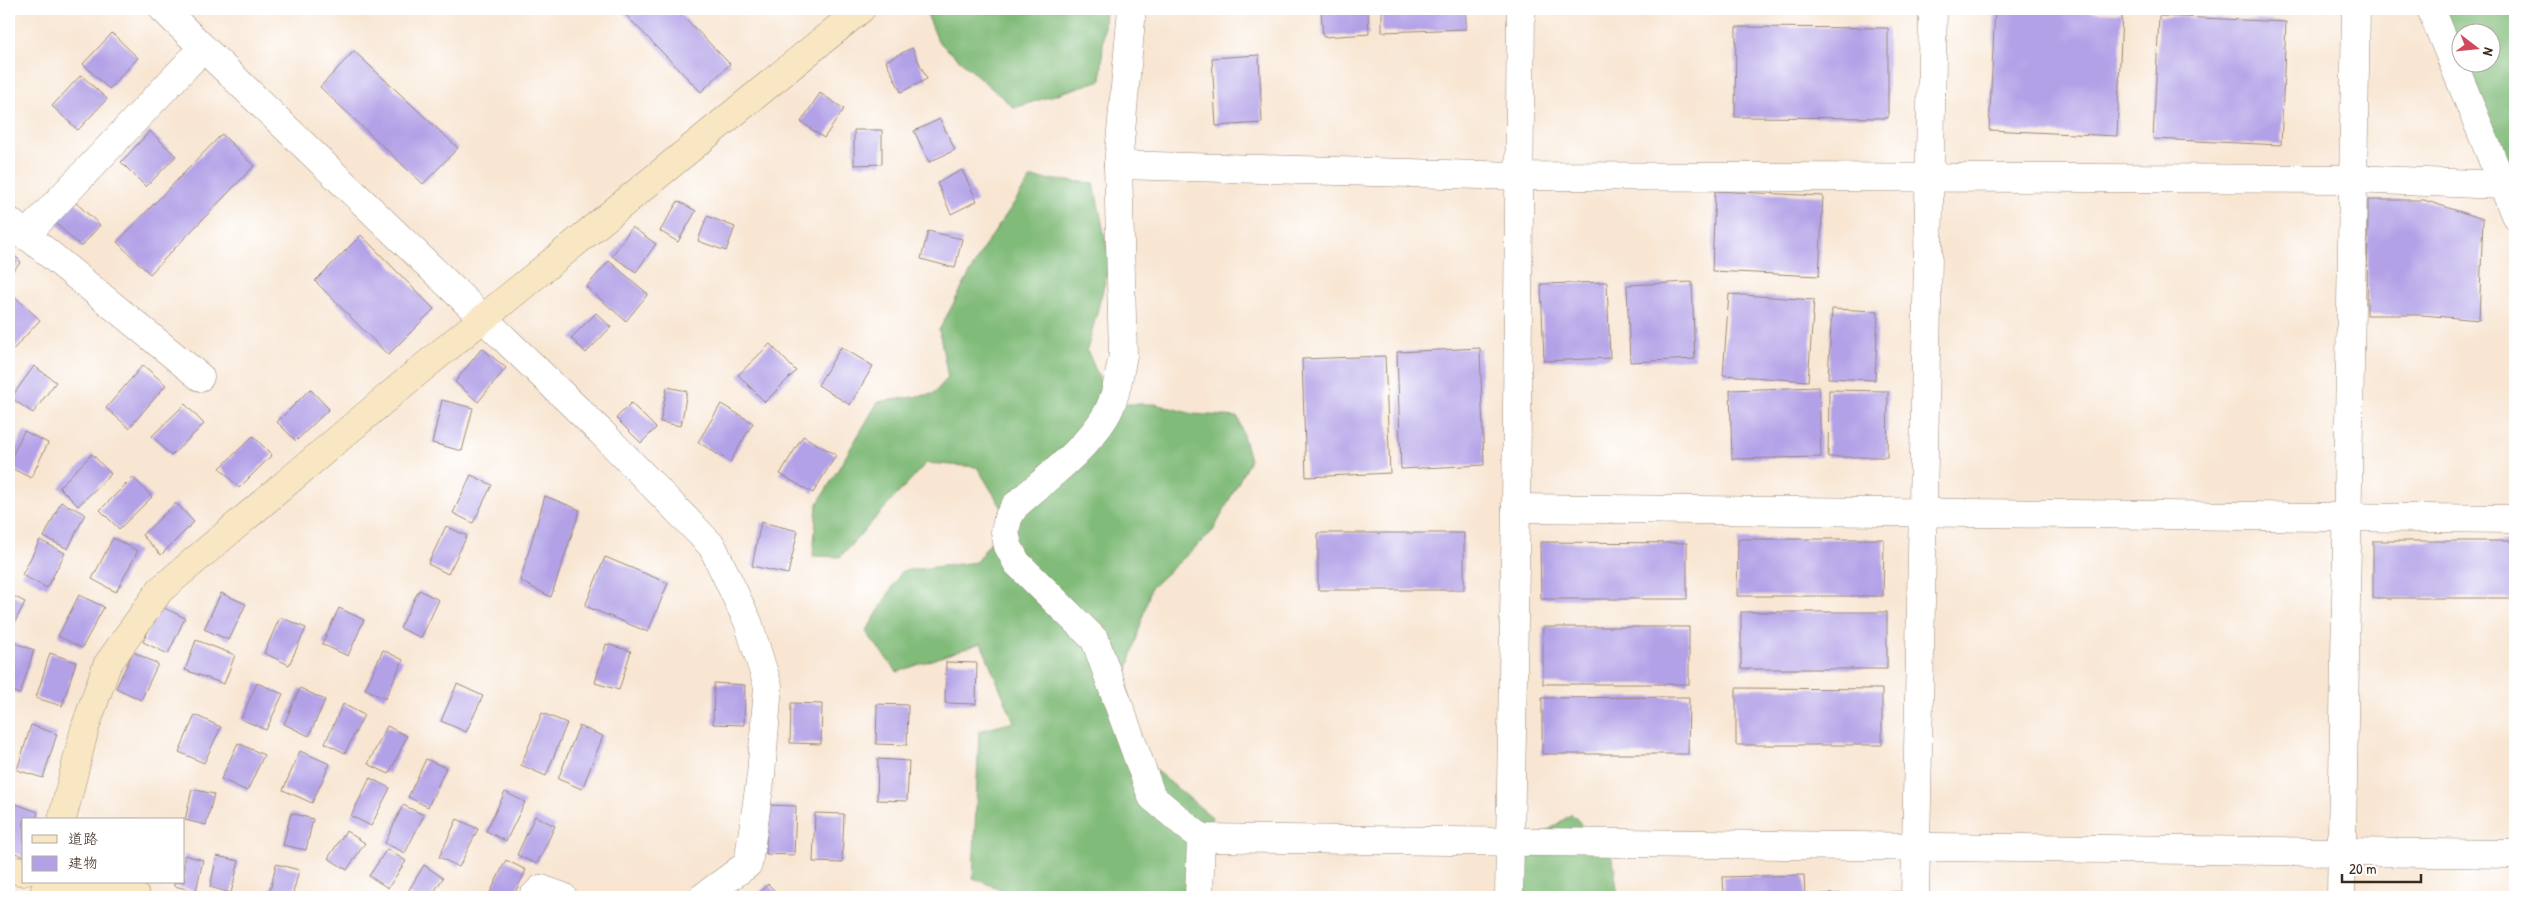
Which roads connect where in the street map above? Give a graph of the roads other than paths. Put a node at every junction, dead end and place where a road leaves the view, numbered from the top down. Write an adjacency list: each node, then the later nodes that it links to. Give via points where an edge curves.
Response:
1 (165, 9): 8 (street)
2 (861, 9): 16 (street)
3 (1132, 9): 9 (street)
4 (1521, 9): 10 (street)
5 (1933, 9): 11 (street)
6 (2356, 9): 12 (street)
7 (2430, 9): 13 (street)
8 (203, 48): 15 (street); 16 (street)
9 (1118, 165): 10 (street); 23 (street, via 1123,355 1110,404 1089,438 1015,506 1005,532 1017,563 1095,640 1152,797)
10 (1518, 176): 11 (street); 18 (street)
11 (1928, 179): 12 (street); 19 (street)
12 (2352, 179): 13 (street); 20 (street)
13 (2502, 185): 14 (street)
14 (2515, 215)
15 (17, 228): 17 (street)
16 (482, 320): 22 (street, via 160,590 107,665 85,728); 36 (street, via 601,432 712,546 748,622 768,686 761,775 748,864)
17 (200, 377)
18 (1516, 508): 19 (street); 24 (street)
19 (1924, 514): 20 (street); 25 (street)
20 (2348, 517): 21 (street); 26 (street)
21 (2515, 519)
22 (62, 818)
23 (1201, 838): 24 (street); 37 (street)
24 (1510, 843): 25 (street); 38 (street)
25 (1916, 847): 26 (street); 39 (street)
26 (2343, 852): 27 (street); 40 (street)
27 (2515, 854)
28 (9, 869): 29 (street)
29 (22, 872)
30 (46, 884): 32 (street)
31 (78, 884): 33 (street)
32 (43, 897)
33 (136, 897)
34 (533, 897): 35 (street, via 541,890)
35 (563, 897)
36 (703, 897)
37 (1199, 897)
38 (1509, 897)
39 (1915, 897)
40 (2342, 897)

